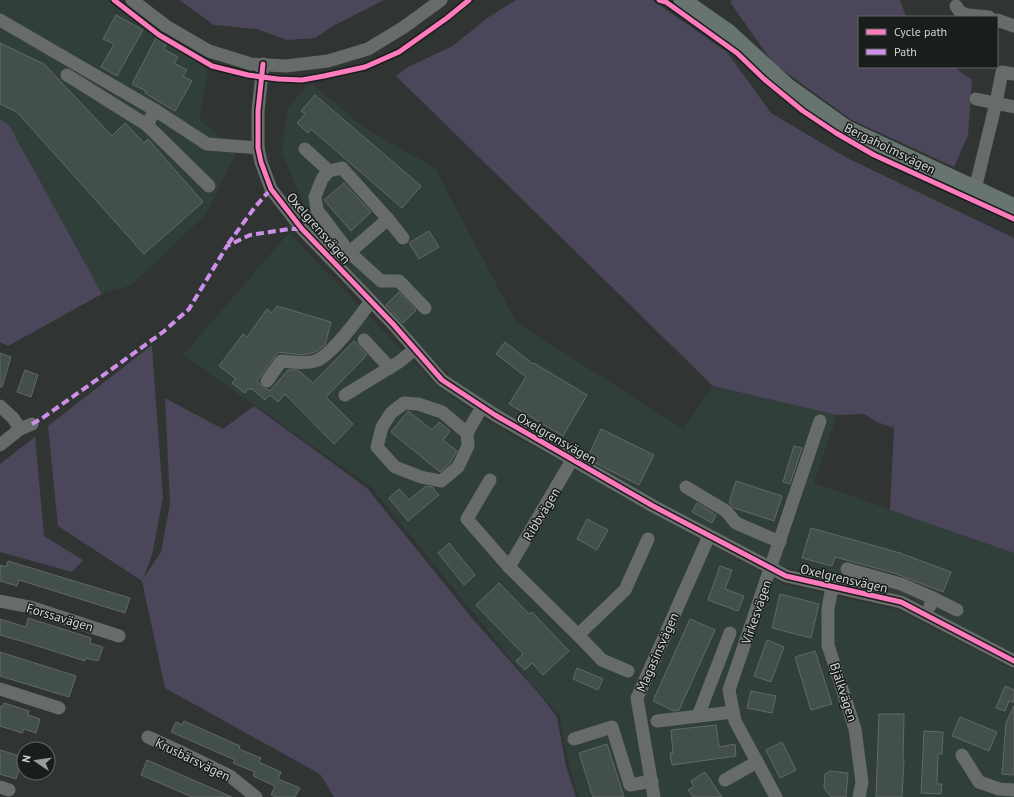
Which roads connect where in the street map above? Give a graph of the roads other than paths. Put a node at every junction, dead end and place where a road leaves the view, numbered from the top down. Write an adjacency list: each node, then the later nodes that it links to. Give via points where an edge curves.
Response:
1 (132, 0): 9 (street, via 166,26 210,51 251,64)
2 (441, 0): 9 (street, via 368,49 328,61 286,66)
3 (682, 0): 21 (main road, Bergaholmsvägen, via 728,32 788,87 847,129)
4 (956, 6): 5 (street, via 960,12)
5 (978, 16)
6 (0, 20): 15 (street)
7 (998, 20): 8 (street)
8 (1014, 26)
9 (263, 64): 17 (street, Oxelgrensvägen, via 258,111)
10 (1013, 74): 13 (street, via 1002,72)
11 (67, 75): 16 (street)
12 (976, 100): 13 (street)
13 (996, 104): 14 (street); 21 (street)
14 (1014, 107)
15 (155, 110): 16 (street); 17 (street, via 207,144)
16 (147, 125): 20 (street)
17 (258, 148): 26 (street, Oxelgrensvägen, via 271,189 302,229)
18 (305, 149): 19 (street)
19 (329, 171): 23 (street, via 342,168); 25 (street, via 322,179 315,197 317,210)
20 (209, 186)
21 (975, 189): 22 (main road, Bergaholmsvägen)
22 (1014, 207)
23 (388, 219): 24 (street); 25 (street)
24 (403, 238)
25 (349, 252): 26 (street); 28 (street, via 381,281 398,281)
26 (336, 264): 27 (street, Oxelgrensvägen)
27 (371, 301): 30 (street, Oxelgrensvägen); 32 (street, via 332,350 316,361 281,361)
28 (425, 308)
29 (364, 340): 31 (street)
30 (415, 349): 31 (street); 35 (street, Oxelgrensvägen, via 442,380)
31 (390, 368): 33 (street)
32 (267, 381)
33 (345, 395)
34 (0, 406): 38 (street, via 26,426)
35 (482, 407): 37 (street); 39 (street, Oxelgrensvägen)
36 (820, 421): 44 (street, Virkesvägen)
37 (467, 433): 37 (street, via 442,412 418,404 404,403 391,413 382,427 377,447 395,468 441,481 458,467 468,446)
38 (0, 445)
39 (572, 460): 42 (street, Oxelgrensvägen); 45 (street, Ribbvägen)
40 (490, 480): 45 (street, via 467,519)
41 (686, 487): 44 (street, via 726,511 736,523)
42 (709, 536): 46 (street, Oxelgrensvägen); 68 (street, Magasinsvägen, via 637,698)
43 (648, 539): 54 (street, via 625,590)
44 (780, 542): 46 (street, Virkesvägen)
45 (509, 568): 54 (street)
46 (771, 568): 48 (street, Oxelgrensvägen, via 786,576); 60 (street, Virkesvägen, via 729,690)
47 (847, 569): 49 (street, via 901,584)
48 (832, 587): 52 (street, Oxelgrensvägen, via 901,602); 73 (street, Bjälkvägen, via 828,609 828,644 855,729 862,782)
49 (933, 598): 51 (street); 52 (street)
50 (0, 601): 55 (street, Forssavägen, via 30,607)
51 (956, 610)
52 (925, 615): 56 (street, Oxelgrensvägen)
53 (730, 633): 61 (street)
54 (578, 635): 57 (street, via 602,660)
55 (119, 636)
56 (1014, 661)
57 (628, 671)
58 (0, 689): 59 (street)
59 (59, 708)
60 (733, 712): 61 (street); 66 (street, Virkesvägen, via 735,721)
61 (698, 716): 62 (street)
62 (657, 721)
63 (148, 737): 70 (street, Krusbärsvägen, via 230,776)
64 (574, 739): 68 (street, via 612,727 630,785)
65 (962, 755): 69 (street, via 979,782 999,789)
66 (757, 762): 67 (street); 72 (street, Virkesvägen)
67 (725, 780)
68 (652, 781): 71 (street, Magasinsvägen)
69 (1014, 790): 74 (street)
70 (256, 797)
71 (654, 797)
72 (776, 797)
73 (859, 797)
74 (1011, 797)

